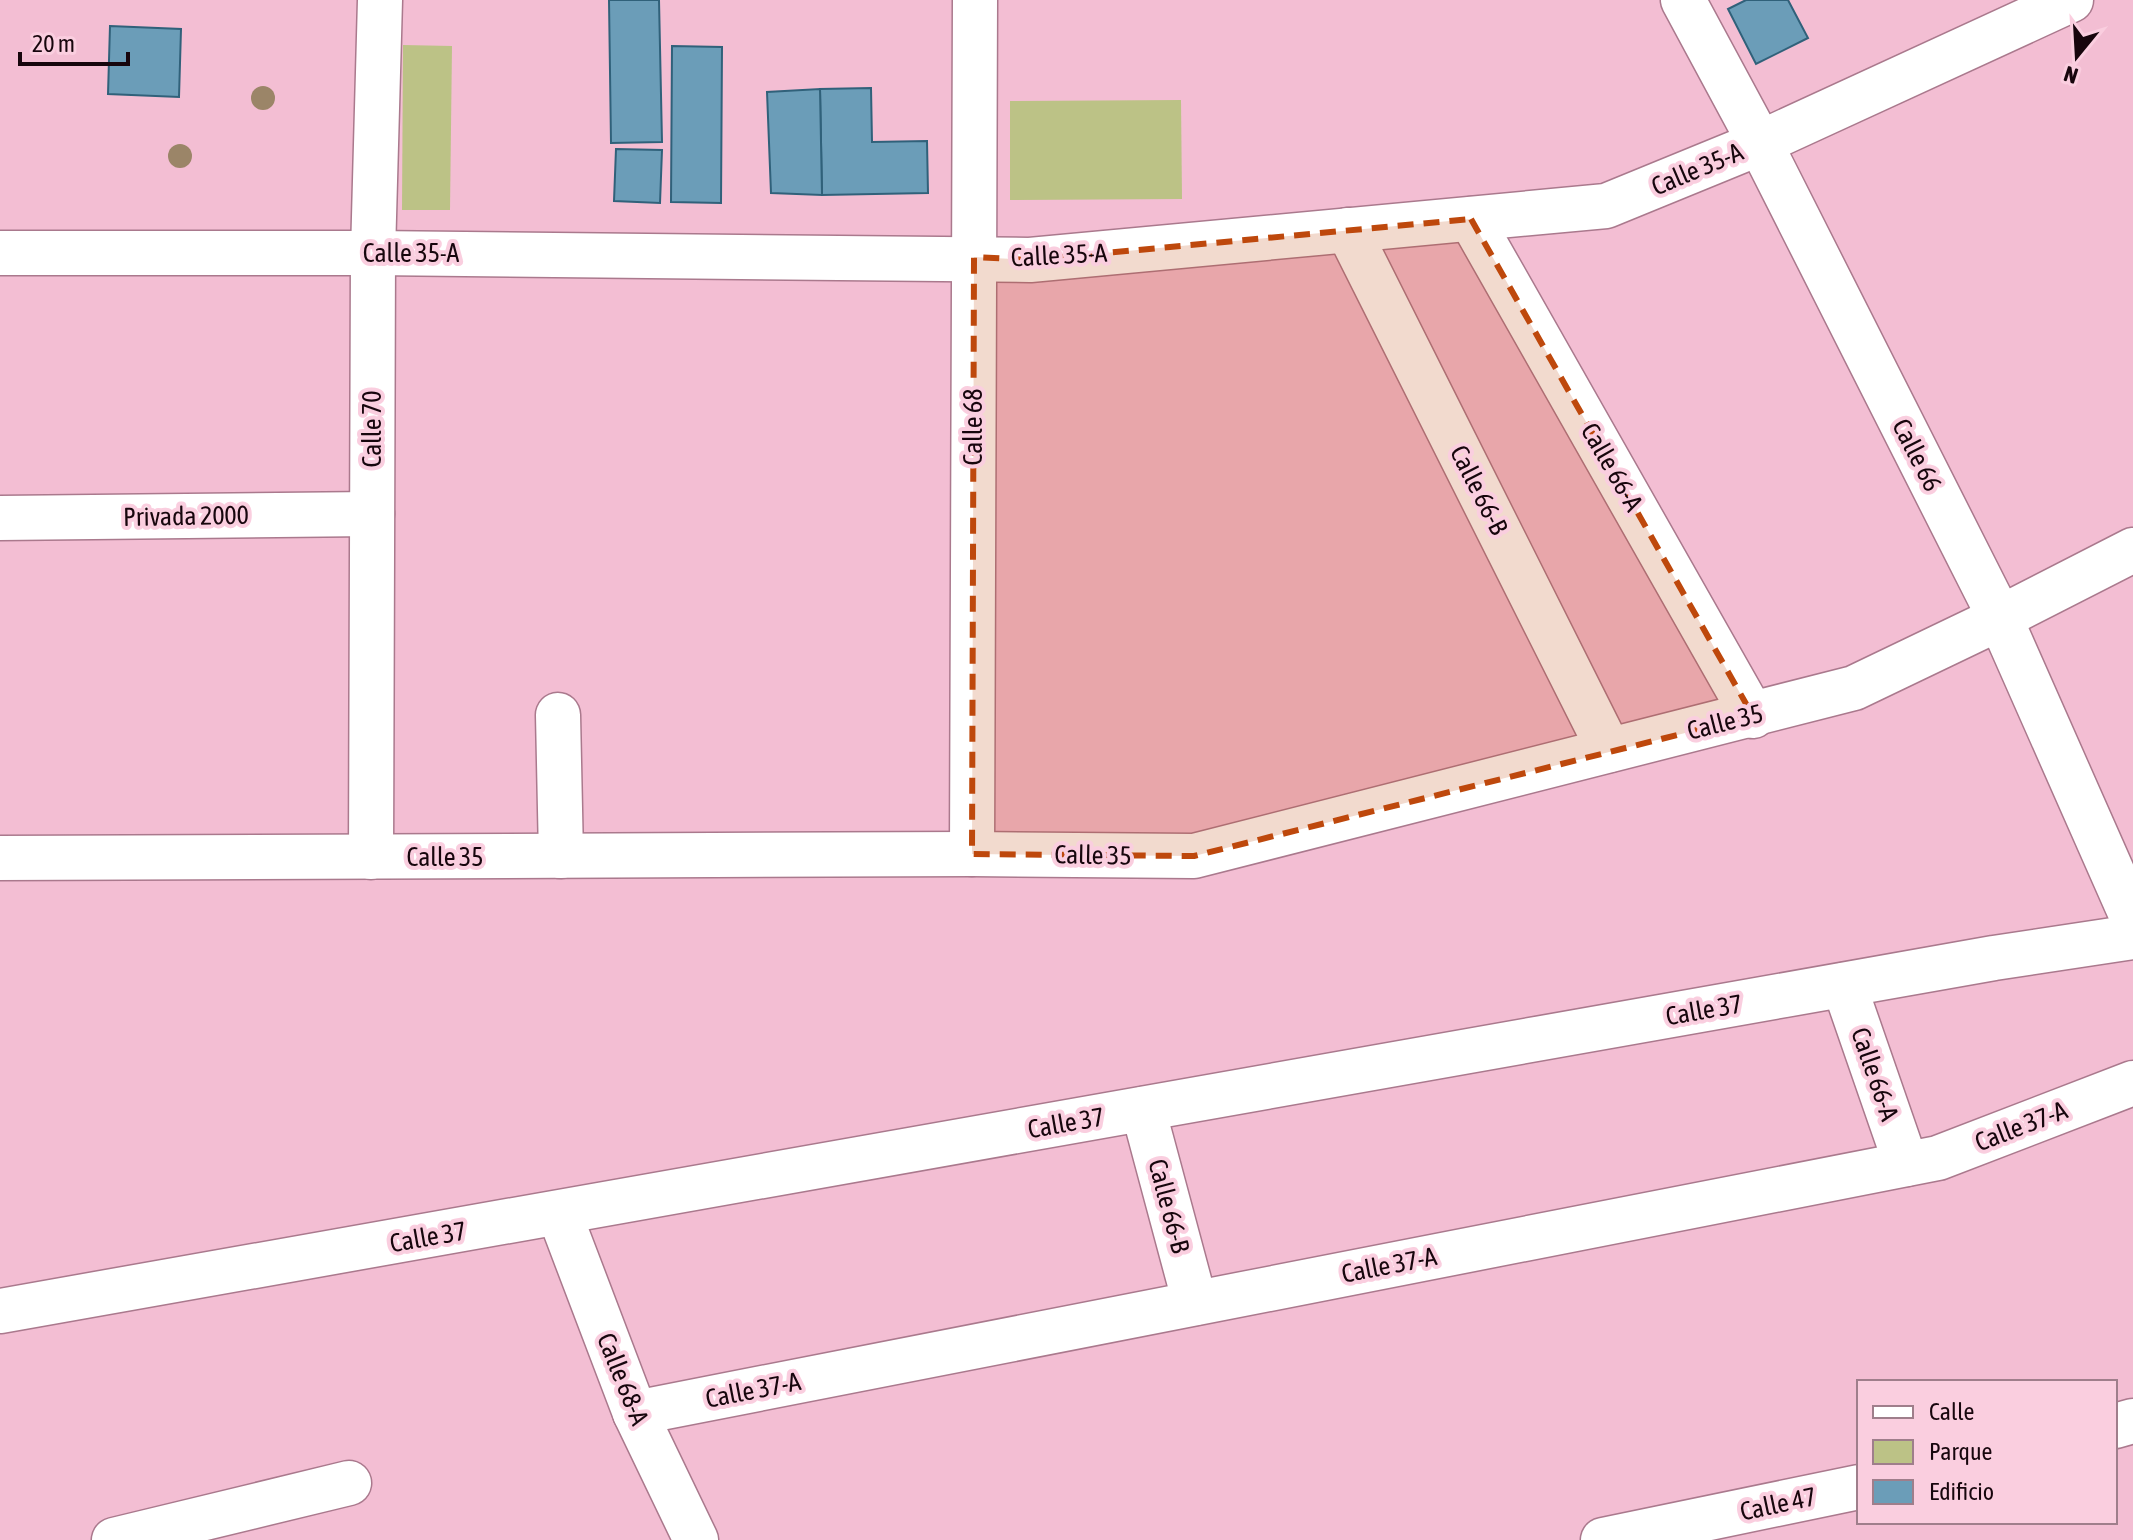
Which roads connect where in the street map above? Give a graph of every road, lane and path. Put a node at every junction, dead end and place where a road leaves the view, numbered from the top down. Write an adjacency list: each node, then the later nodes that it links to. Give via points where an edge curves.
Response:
1 (380, 0): 9 (street, Calle 70)
2 (975, 0): 10 (street, Calle 68)
3 (1683, 0): 5 (street, Calle 66)
4 (2071, 0): 5 (street, Calle 35-A)
5 (1760, 143): 6 (street, Calle 35-A, via 1606,206); 14 (street, Calle 66)
6 (1471, 219): 7 (street, Calle 35-A); 16 (street, Calle 66-A)
7 (1348, 230): 10 (street, Calle 35-A, via 1030,260); 17 (street, Calle 66-B)
8 (0, 253): 9 (street, Calle 35-A)
9 (373, 253): 10 (street, Calle 35-A); 11 (street, Calle 70)
10 (974, 257): 18 (street, Calle 68)
11 (372, 514): 12 (street, Privada 2000); 20 (street, Calle 70)
12 (0, 518)
13 (2133, 550): 14 (street, Calle 35)
14 (2000, 618): 16 (street, Calle 35, via 1854,688); 22 (street, Calle 66)
15 (558, 715): 19 (street)
16 (1753, 716): 17 (street, Calle 35)
17 (1609, 750): 18 (street, Calle 35, via 1194,856)
18 (972, 854): 19 (street, Calle 35)
19 (561, 856): 20 (street, Calle 35)
20 (371, 857): 21 (street, Calle 35)
21 (0, 858)
22 (2133, 919)
23 (2133, 937): 24 (street, Calle 37)
24 (1844, 985): 26 (street, Calle 37); 27 (street, Calle 66-A)
25 (2133, 1083): 27 (street, Calle 37-A, via 1938,1158)
26 (1143, 1109): 28 (street, Calle 37); 29 (street, Calle 66-B)
27 (1906, 1164): 29 (street, Calle 37-A)
28 (559, 1213): 30 (street, Calle 37); 31 (street, Calle 68-A)
29 (1195, 1303): 31 (street, Calle 37-A)
30 (0, 1311)
31 (635, 1413): 35 (street, Calle 68-A)
32 (349, 1483): 34 (street)
33 (1857, 1487): 36 (street, Calle 47)
34 (114, 1540)
35 (696, 1540)
36 (1603, 1540)

